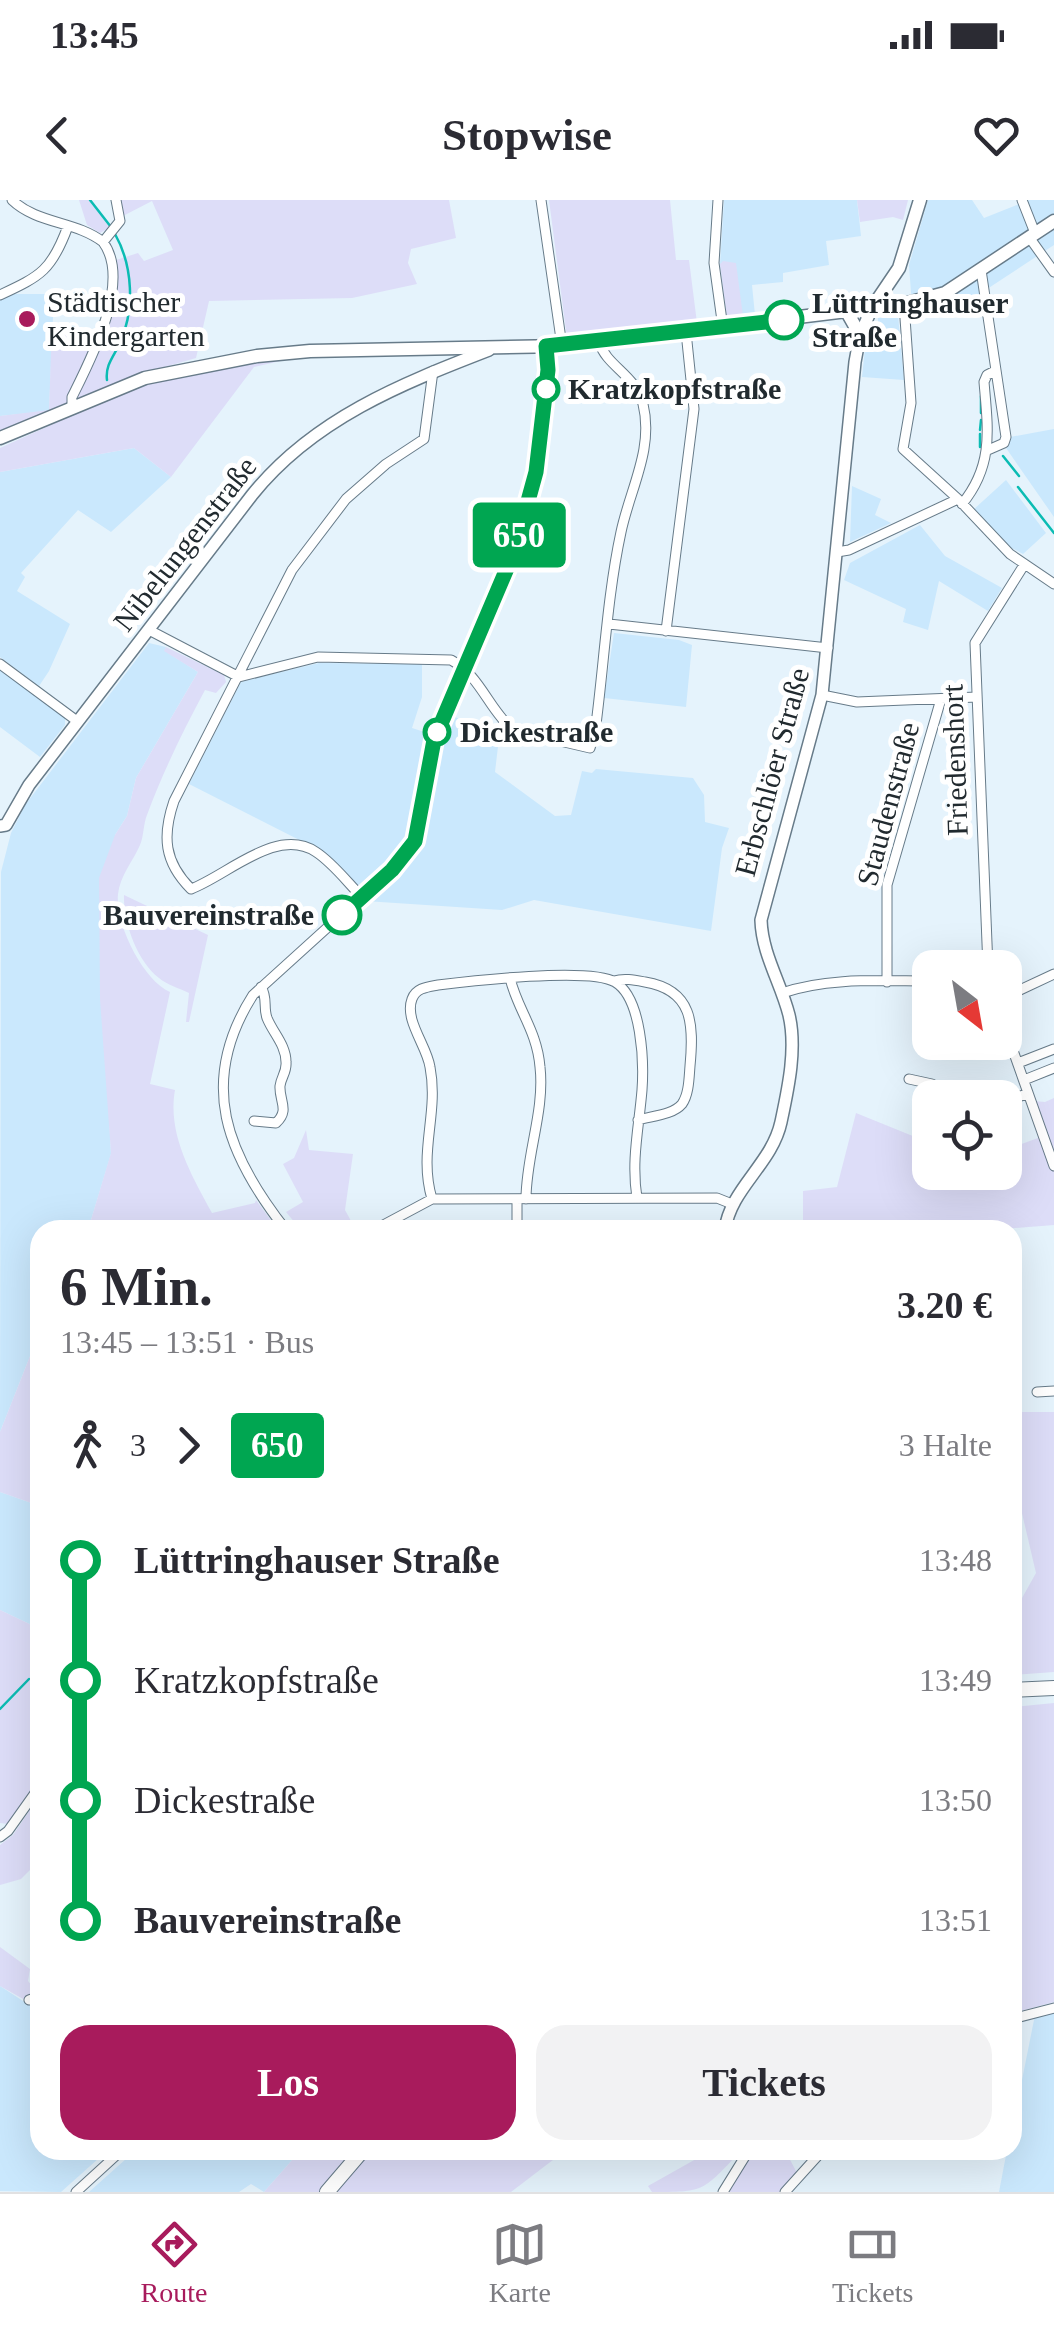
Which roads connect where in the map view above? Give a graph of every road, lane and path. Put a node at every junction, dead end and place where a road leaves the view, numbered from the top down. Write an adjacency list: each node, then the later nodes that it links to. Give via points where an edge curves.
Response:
1 (12, 200): 8 (street)
2 (116, 200): 9 (street, via 120,216)
3 (541, 200): 22 (street)
4 (718, 200): 17 (street, via 714,263)
5 (920, 200): 15 (main road, via 897,272)
6 (1022, 200): 10 (street)
7 (1054, 221): 10 (main road)
8 (68, 226): 9 (street); 13 (street, via 44,271)
9 (110, 235): 26 (street, via 104,330)
10 (1032, 235): 11 (main road); 12 (street)
11 (981, 270): 14 (main road, via 941,295); 25 (street)
12 (1054, 272)
13 (0, 294)
14 (904, 304): 15 (main road); 29 (street, via 911,409 904,450)
15 (872, 308): 16 (main road); 19 (street, Erbschlöer Straße)
16 (847, 312): 17 (main road); 19 (main road)
17 (723, 328): 18 (main road)
18 (686, 332): 20 (main road); 35 (street, via 694,410)
19 (860, 335): 30 (street, Erbschlöer Straße)
20 (599, 342): 22 (main road); 33 (street, via 636,387 645,417 642,464 621,532)
21 (546, 346): 22 (main road); 23 (main road); 38 (street, via 536,472 514,552)
22 (562, 346)
23 (492, 348): 24 (street, Nibelungenstraße); 27 (main road, via 310,350 197,365 145,378)
24 (432, 370): 34 (street, Nibelungenstraße, via 334,422 283,460); 39 (street, via 422,442 386,464 326,524 292,570)
25 (996, 371): 28 (street, via 984,382); 28 (street, via 1004,444)
26 (72, 404)
27 (0, 438)
28 (988, 450): 29 (street, via 977,483)
29 (960, 502): 30 (street); 31 (street)
30 (837, 552): 36 (street, Erbschlöer Straße)
31 (1024, 565): 32 (street); 41 (street, Friedenshort, via 975,643)
32 (1054, 584)
33 (608, 624): 35 (street); 38 (street, via 592,743 584,748 513,730)
34 (150, 630): 39 (street); 43 (street, Nibelungenstraße)
35 (666, 630): 36 (street)
36 (828, 648): 40 (street, Erbschlöer Straße)
37 (0, 664): 43 (street)
38 (465, 668): 39 (street, via 451,660 318,657); 47 (street, via 434,740 415,841)
39 (239, 677): 47 (street, via 164,832 187,886 195,888 289,842 317,852)
40 (822, 695): 42 (street, via 858,702); 56 (street, Erbschlöer Straße, via 761,920)
41 (978, 697): 42 (street); 48 (street, Friedenshort)
42 (941, 700): 53 (street, Staudenstraße, via 887,885)
43 (77, 722): 44 (street, Nibelungenstraße)
44 (17, 801): 45 (street); 46 (street, Nibelungenstraße)
45 (0, 807)
46 (0, 826)
47 (362, 897): 54 (street)
48 (987, 950)
49 (1054, 974): 55 (street)
50 (510, 978): 51 (street); 70 (street, via 422,988 412,999 433,1085 424,1165); 71 (street, via 541,1068)
51 (614, 981): 66 (street, via 632,1002 640,1039); 66 (street, via 671,988 690,1020 685,1101)
52 (912, 981): 53 (street)
53 (887, 982): 56 (street)
54 (262, 986): 67 (street, via 287,1066 280,1088 283,1116 276,1123); 73 (street, via 240,1015 222,1104 237,1154)
55 (1022, 989)
56 (782, 994): 72 (street, Erbschlöer Straße, via 793,1035 781,1122 768,1157)
57 (1054, 1049): 59 (street)
58 (1017, 1060): 59 (street)
59 (1018, 1063): 63 (street)
60 (1054, 1068): 63 (street)
61 (909, 1079): 62 (street)
62 (914, 1080)
63 (1024, 1080): 64 (street)
64 (1026, 1094): 65 (street); 68 (street)
65 (1022, 1096)
66 (638, 1120): 69 (street, via 632,1166)
67 (254, 1121)
68 (1054, 1166)
69 (637, 1198): 71 (street); 72 (street, via 717,1198)
70 (432, 1199): 71 (street); 74 (street)
71 (521, 1200): 75 (street)
72 (732, 1204): 76 (street, Erbschlöer Straße)
73 (278, 1220)
74 (393, 1220)
75 (518, 1220)
76 (728, 1220)
77 (1054, 1391): 78 (street)
78 (1037, 1392)
79 (1054, 1688): 80 (main road)
80 (1022, 1690)
81 (30, 1800): 82 (street)
82 (0, 1837)
83 (1054, 2008): 84 (street)
84 (1022, 2016)
85 (111, 2160): 89 (street)
86 (354, 2160): 90 (main road)
87 (743, 2160): 91 (street)
88 (814, 2160): 92 (street)
89 (76, 2192)
90 (327, 2192)
91 (723, 2192)
92 (785, 2192)

